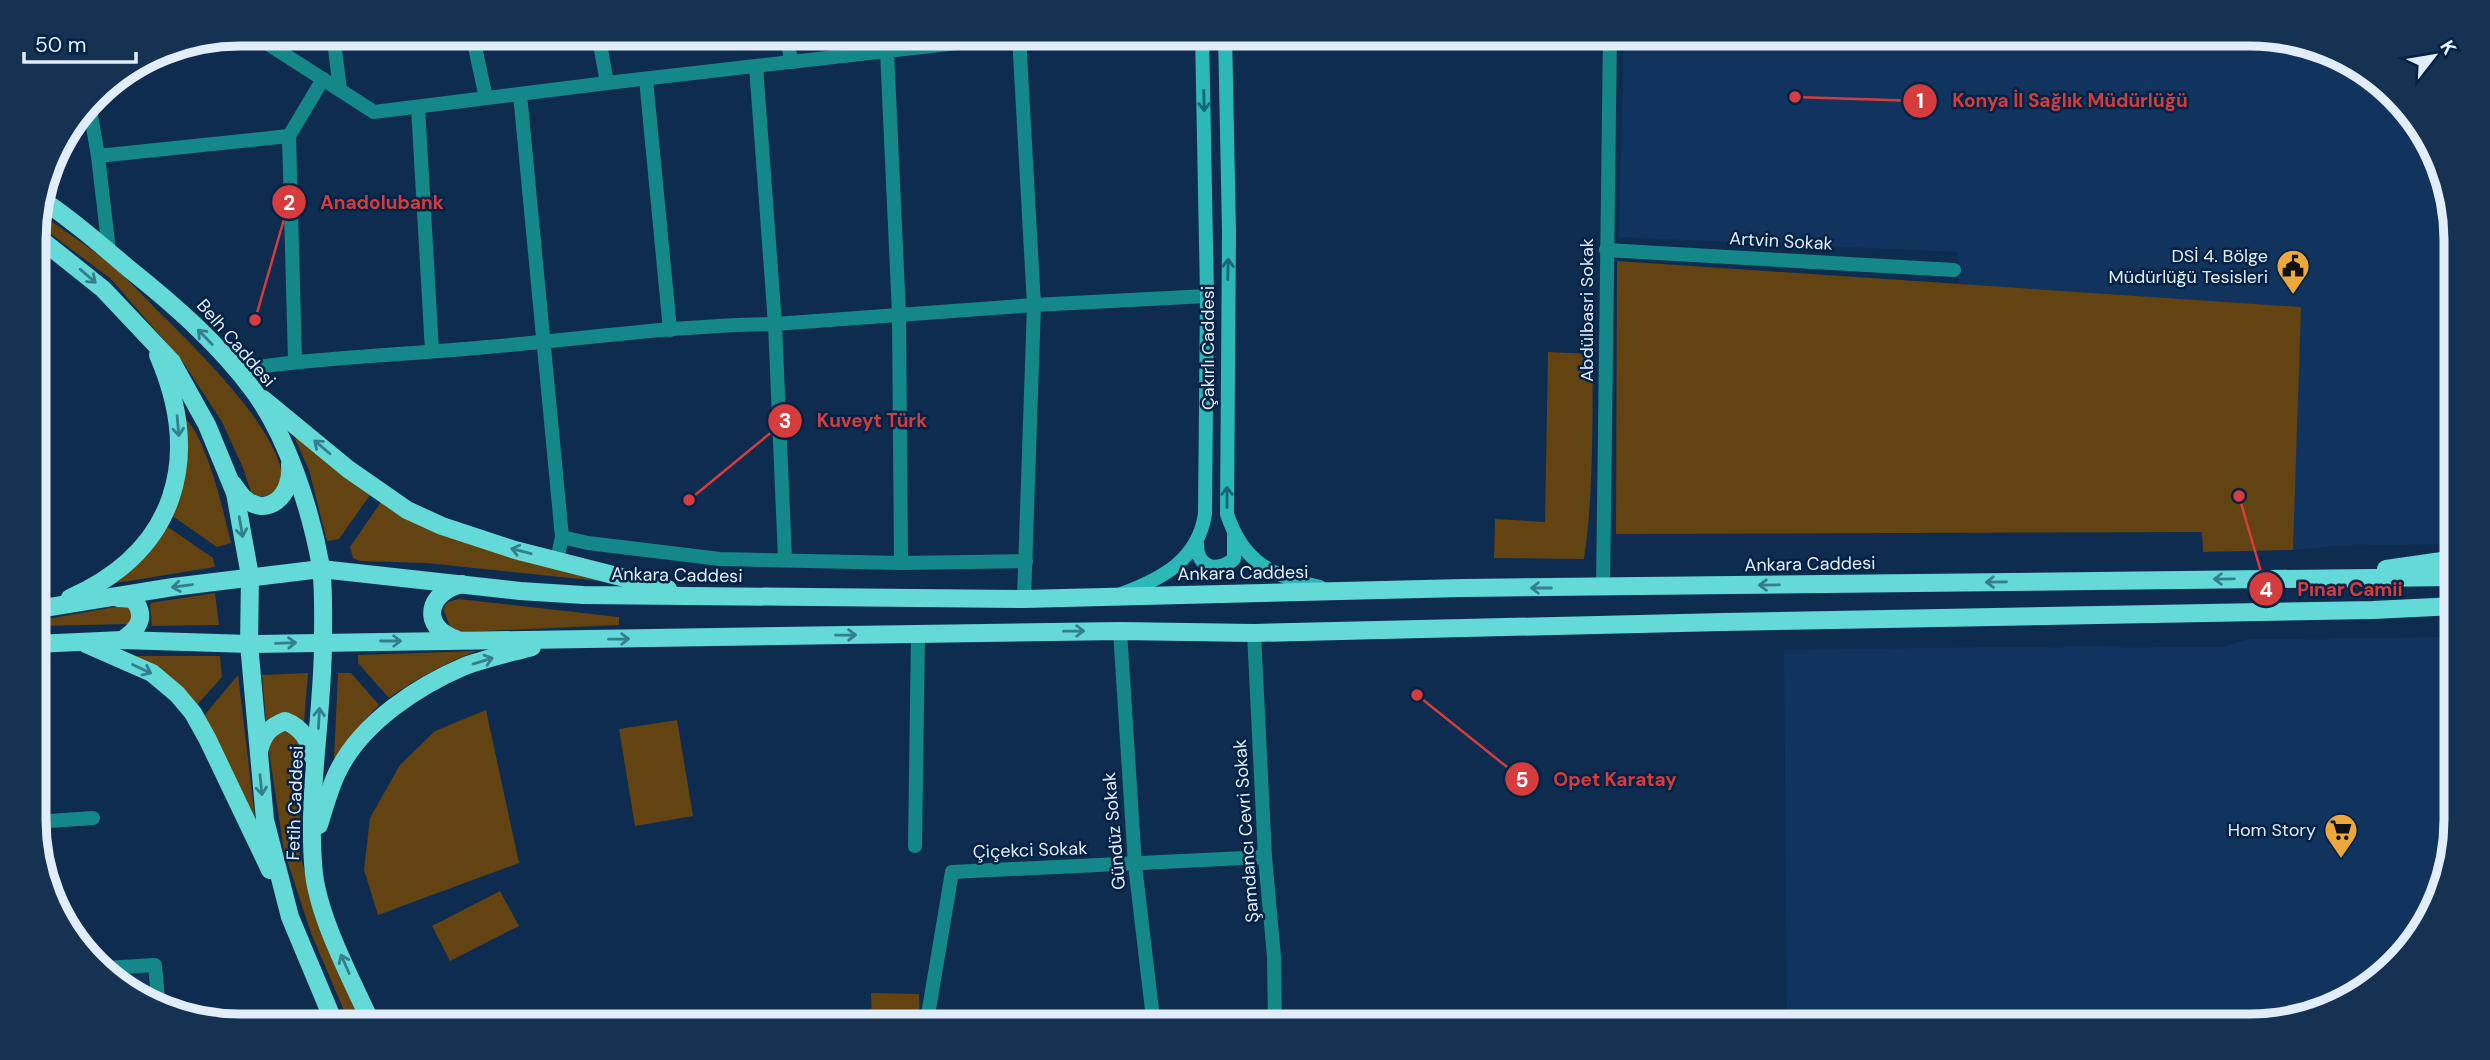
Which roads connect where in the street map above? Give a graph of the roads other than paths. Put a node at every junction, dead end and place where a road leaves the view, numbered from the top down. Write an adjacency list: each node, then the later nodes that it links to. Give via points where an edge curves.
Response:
1 (271, 46): 14 (street)
2 (334, 46): 17 (street)
3 (475, 46): 19 (street)
4 (600, 46): 16 (street)
5 (789, 46): 12 (street)
6 (931, 46): 11 (street)
7 (1020, 46): 30 (street)
8 (1202, 46): 29 (street, Çakırlı Caddesi, one-way to 29)
9 (1225, 46): 42 (street, Çakırlı Caddesi, one-way to 9, via 1227,514)
10 (1610, 46): 26 (street, Abdülbasri Sokak)
11 (887, 51): 12 (street); 31 (street)
12 (791, 62): 13 (street)
13 (756, 66): 15 (street); 32 (street)
14 (323, 79): 17 (street); 22 (street)
15 (646, 79): 16 (street); 33 (street)
16 (607, 83): 18 (street)
17 (340, 90): 20 (street, via 374,112)
18 (520, 94): 19 (street); 35 (street)
19 (486, 98): 20 (street)
20 (418, 107): 36 (street)
21 (91, 115): 23 (street)
22 (289, 136): 23 (street); 37 (street)
23 (98, 156): 27 (street)
24 (49, 204): 27 (main road, Belh Caddesi)
25 (46, 244): 34 (main road, one-way to 34, via 103,289)
26 (1606, 250): 28 (street, Artvin Sokak); 55 (street, Abdülbasri Sokak)
27 (109, 251): 38 (main road, Belh Caddesi, one-way to 27, via 173,303)
28 (1954, 270)
29 (1207, 296): 30 (street); 44 (street, Çakırlı Caddesi, via 1205,514)
30 (1034, 305): 31 (street); 48 (street)
31 (899, 314): 32 (street); 49 (street)
32 (775, 324): 33 (street); 45 (street)
33 (670, 330): 35 (street)
34 (151, 338): 41 (main road, via 172,362 201,414); 61 (main road, one-way to 61, via 177,417 180,452 168,508 128,563 88,590)
35 (543, 342): 36 (street); 43 (street)
36 (432, 351): 37 (street)
37 (295, 361): 38 (street)
38 (237, 370): 39 (main road, Belh Caddesi)
39 (255, 392): 40 (main road, Belh Caddesi); 46 (main road, one-way to 39, via 479,539 407,510 348,469)
40 (289, 458): 41 (main road, via 286,494 267,505 244,498); 50 (main road, Belh Caddesi, via 308,508)
41 (228, 478): 51 (main road, one-way to 51)
42 (1234, 535): 44 (street, via 1234,559 1226,566 1202,562); 56 (street, via 1269,571)
43 (562, 537): 45 (street, via 720,559); 46 (street)
44 (1197, 544): 57 (street, via 1164,574)
45 (785, 559): 49 (street)
46 (556, 560): 58 (main road)
47 (2445, 560): 52 (main road)
48 (1026, 561): 49 (street); 60 (street)
49 (901, 563)
50 (321, 569): 51 (main road, Ankara Caddesi); 54 (main road, Ankara Caddesi); 73 (main road, Fetih Caddesi)
51 (250, 576): 59 (main road, Ankara Caddesi, one-way to 59); 75 (main road, Fetih Caddesi)
52 (2341, 577): 53 (main road, Ankara Caddesi); 55 (main road, Ankara Caddesi, one-way to 55)
53 (2445, 577)
54 (465, 583): 58 (main road, Ankara Caddesi, via 570,594); 71 (main road, via 440,593 433,616 443,635)
55 (1603, 588): 56 (main road, Ankara Caddesi, one-way to 56)
56 (1342, 591): 57 (main road, Ankara Caddesi)
57 (1114, 596): 60 (main road, Ankara Caddesi)
58 (706, 597): 60 (main road, Ankara Caddesi)
59 (116, 598): 62 (main road, Ankara Caddesi); 69 (main road, via 133,599 141,617 138,628)
60 (1024, 599)
61 (46, 606)
62 (46, 607)
63 (2445, 607): 64 (main road)
64 (2373, 610): 65 (main road); 68 (main road)
65 (2445, 615)
66 (1120, 631): 67 (main road, one-way to 66); 68 (main road); 83 (street, Gündüz Sokak)
67 (918, 634): 70 (main road, one-way to 67); 81 (street)
68 (1254, 634): 82 (street, Şamdancı Cevri Sokak)
69 (122, 640): 72 (main road); 75 (main road)
70 (558, 640): 71 (main road); 80 (main road, one-way to 70, via 338,770 375,724 413,694 467,666)
71 (463, 641): 73 (main road, one-way to 71)
72 (80, 642): 74 (main road); 84 (main road, one-way to 84, via 152,673 193,713)
73 (323, 642): 75 (main road, one-way to 73); 77 (main road, Fetih Caddesi, one-way to 73)
74 (46, 644)
75 (249, 644): 76 (main road, Fetih Caddesi)
76 (258, 754): 77 (main road, via 265,734 285,721 307,739); 84 (main road, Fetih Caddesi, one-way to 84, via 265,820)
77 (316, 767): 80 (main road, Fetih Caddesi)
78 (93, 818): 79 (street)
79 (46, 821)
80 (313, 845): 88 (main road, Fetih Caddesi, one-way to 80, via 328,924 314,875)
81 (915, 846)
82 (1265, 857): 83 (street, Çiçekci Sokak); 91 (street, Şamdancı Cevri Sokak)
83 (1135, 865): 89 (street, Çiçekci Sokak, via 952,872); 90 (street, Gündüz Sokak)
84 (286, 901): 87 (main road, Fetih Caddesi)
85 (113, 968): 86 (street, via 155,965)
86 (158, 997)
87 (330, 1014)
88 (367, 1014)
89 (928, 1014)
90 (1152, 1014)
91 (1275, 1014)

